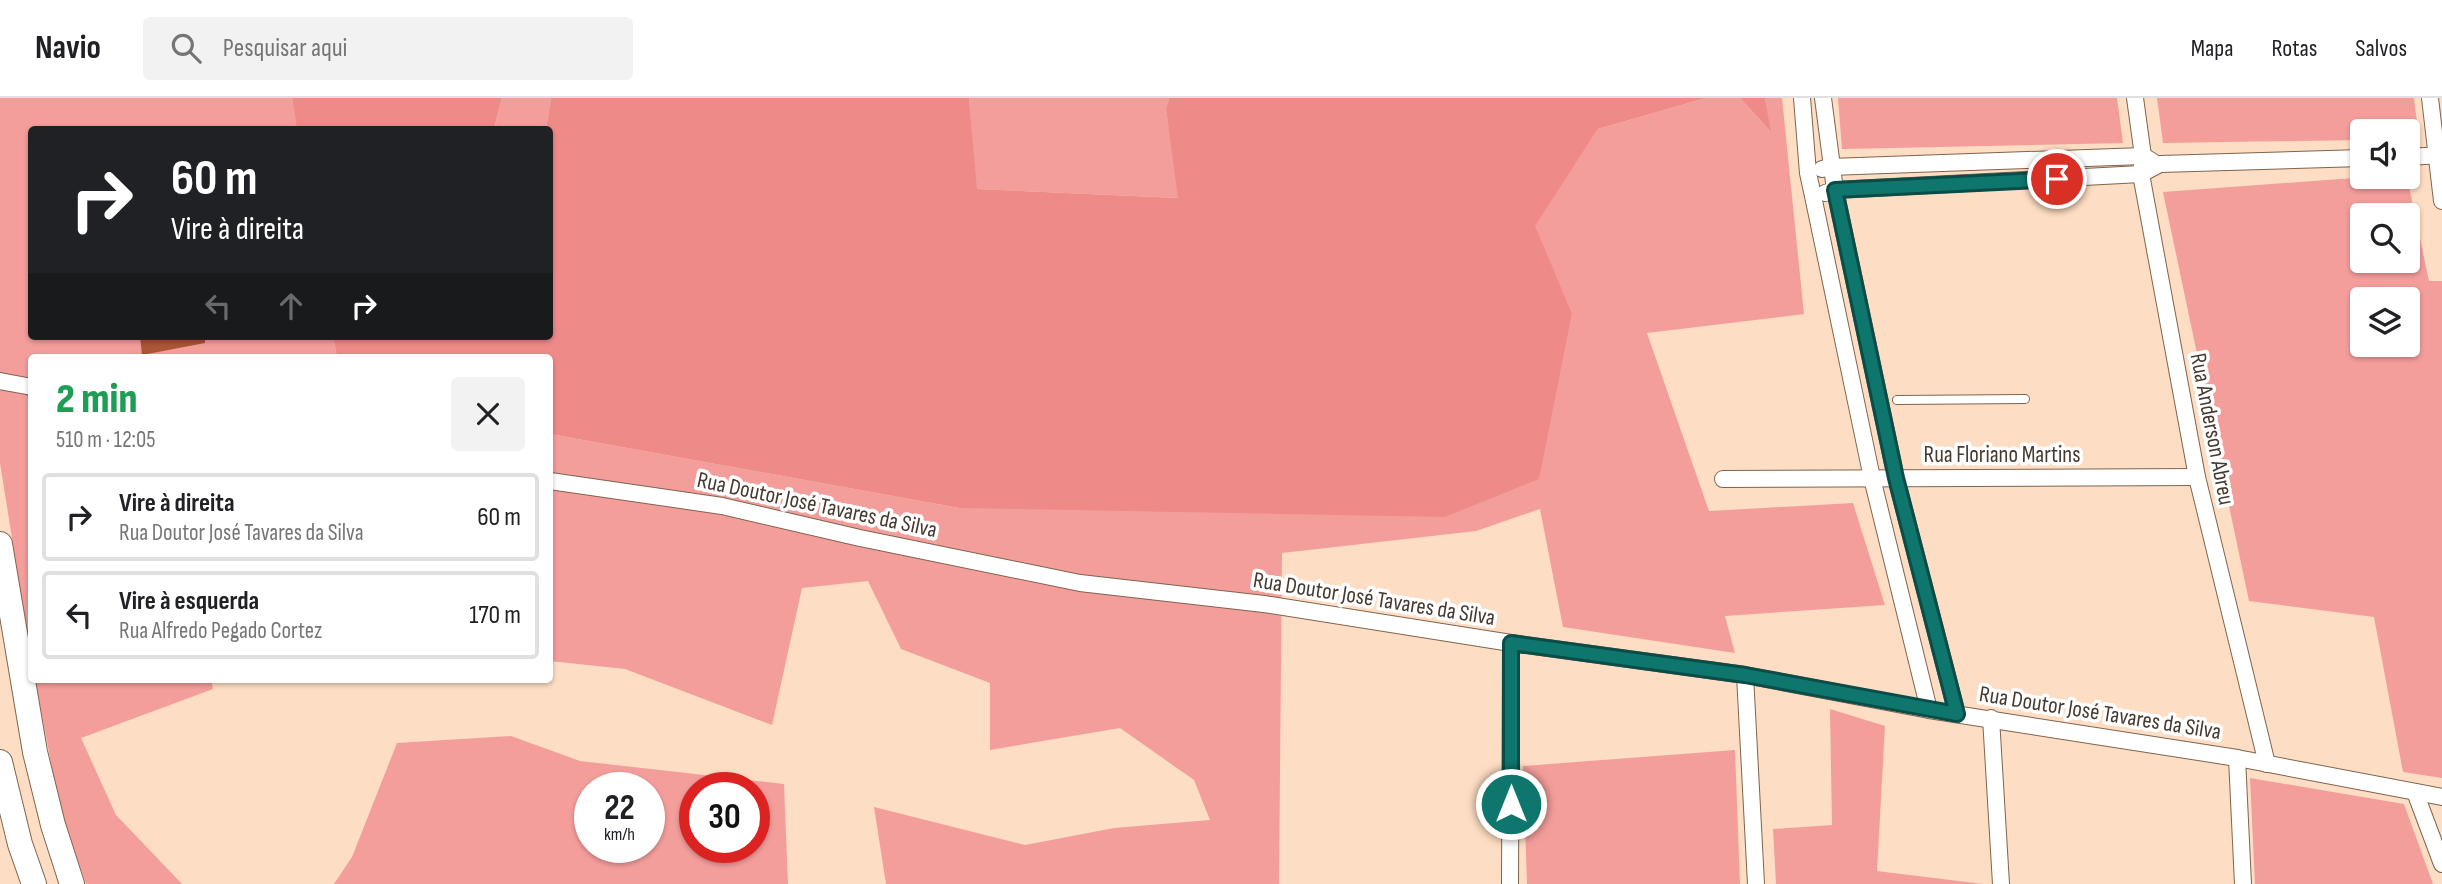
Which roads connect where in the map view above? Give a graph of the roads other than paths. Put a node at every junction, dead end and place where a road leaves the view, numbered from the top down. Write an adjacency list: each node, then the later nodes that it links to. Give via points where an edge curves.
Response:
1 (1802, 98): 11 (street)
2 (1823, 98): 10 (street)
3 (2135, 98): 6 (street, Rua Anderson Abreu)
4 (2430, 98): 5 (street)
5 (2439, 155): 7 (street); 15 (street)
6 (2143, 156): 9 (street); 10 (street); 12 (street, Rua Anderson Abreu)
7 (2420, 156)
8 (2350, 158): 9 (street)
9 (2160, 164): 12 (street)
10 (1830, 167): 11 (street); 13 (street)
11 (1808, 173): 14 (street)
12 (2141, 174): 13 (street); 21 (street, Rua Anderson Abreu)
13 (1835, 190): 14 (street); 19 (street)
14 (1813, 196): 22 (street)
15 (2442, 201)
16 (0, 381): 17 (street)
17 (28, 386)
18 (2025, 399): 20 (lane)
19 (1880, 400): 20 (street); 23 (street)
20 (1898, 400)
21 (2197, 477): 23 (street, Rua Floriano Martins); 34 (street, Rua Anderson Abreu)
22 (1872, 478): 23 (street, Rua Floriano Martins); 24 (street, Rua Floriano Martins); 29 (street)
23 (1896, 478): 30 (street)
24 (1723, 479)
25 (553, 481): 27 (street, Rua Doutor José Tavares da Silva, via 722,506 1080,583 1264,604)
26 (0, 544): 39 (main road, via 35,752)
27 (1511, 643): 28 (street, Rua Doutor José Tavares da Silva); 40 (street)
28 (1745, 675): 29 (street, Rua Doutor José Tavares da Silva); 41 (street)
29 (1929, 710): 30 (street, Rua Doutor José Tavares da Silva)
30 (1957, 714): 31 (street, Rua Doutor José Tavares da Silva)
31 (1991, 718): 32 (street, Rua Doutor José Tavares da Silva); 42 (street)
32 (2237, 758): 34 (street, Rua Doutor José Tavares da Silva); 43 (street)
33 (0, 762): 38 (main road)
34 (2267, 764): 35 (street, Rua Doutor José Tavares da Silva)
35 (2415, 792): 36 (street, Rua Doutor José Tavares da Silva); 37 (street)
36 (2442, 797)
37 (2442, 864)
38 (34, 884)
39 (72, 884)
40 (1510, 884)
41 (1756, 884)
42 (2001, 884)
43 (2242, 884)

